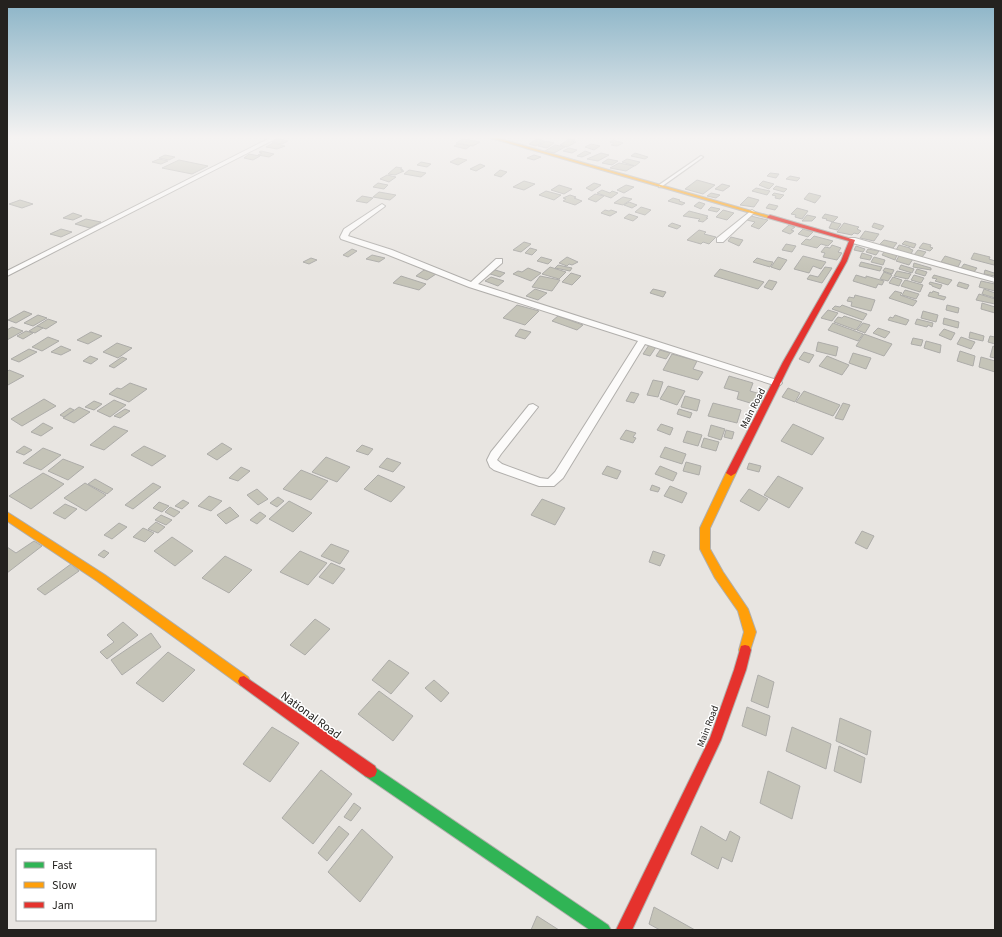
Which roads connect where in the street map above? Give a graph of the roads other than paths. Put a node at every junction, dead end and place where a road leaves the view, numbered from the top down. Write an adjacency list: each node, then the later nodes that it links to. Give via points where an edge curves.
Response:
1 (188, 182): 10 (street)
2 (645, 182): 4 (street)
3 (666, 182): 4 (lane)
4 (660, 186): 6 (street)
5 (382, 206): 12 (street, via 347,231 344,237)
6 (752, 212): 7 (street); 8 (street)
7 (720, 240)
8 (852, 240): 11 (street); 14 (street, Main Road, via 844,261)
9 (499, 261): 12 (street)
10 (7, 274)
11 (995, 280)
12 (472, 285): 13 (street)
13 (643, 340): 14 (street); 15 (street, via 558,475 550,483 539,482 498,467 492,460)
14 (777, 383): 18 (street, Main Road, via 721,491 705,528 705,549 719,575 743,609 750,632 740,670 715,740)
15 (533, 407)
16 (7, 516): 17 (street, National Road, via 101,578 356,762)
17 (603, 930)
18 (624, 930)

